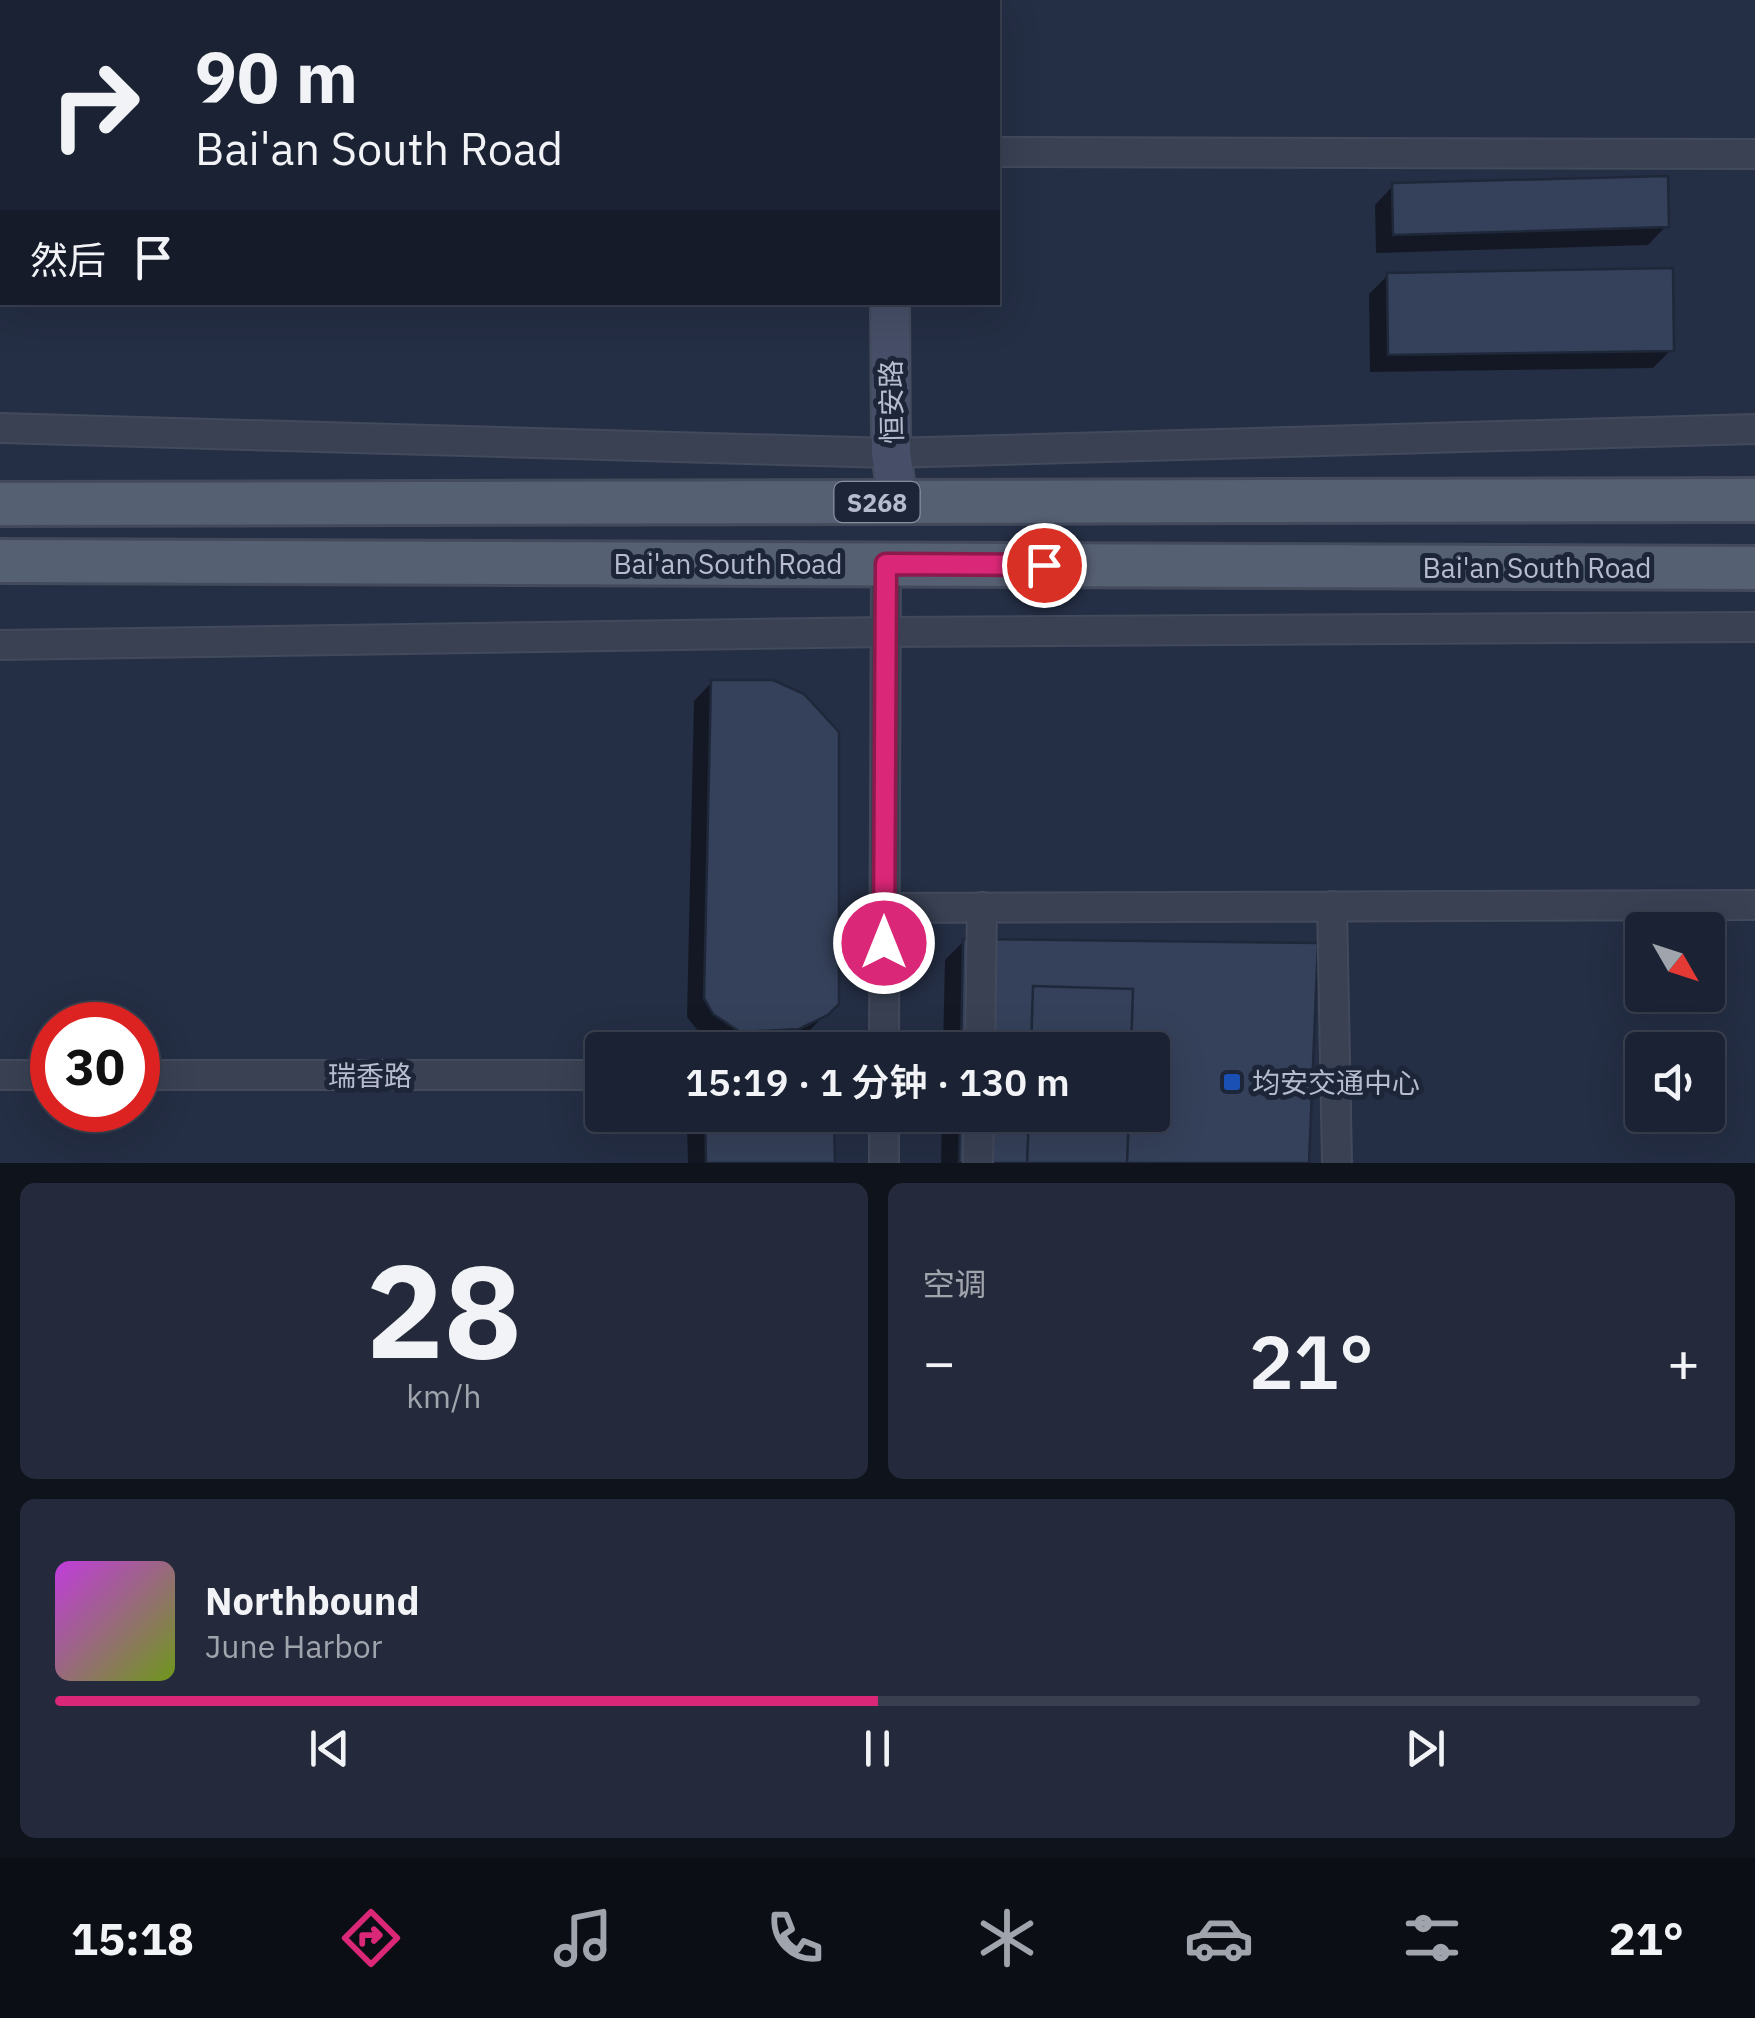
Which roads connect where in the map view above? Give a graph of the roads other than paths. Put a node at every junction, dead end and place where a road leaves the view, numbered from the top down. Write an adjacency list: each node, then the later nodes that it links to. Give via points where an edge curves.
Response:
1 (1000, 152): 2 (street)
2 (1755, 154)
3 (890, 305): 6 (street, 恒安路)
4 (0, 428): 6 (street)
5 (1755, 429): 6 (street)
6 (891, 453): 8 (street, 恒安路)
7 (1755, 500): 8 (main road, S268)
8 (898, 502): 9 (main road, S268)
9 (0, 504)
10 (0, 560): 11 (main road, Bai'an South Road)
11 (886, 564): 12 (main road, Bai'an South Road); 14 (street)
12 (1755, 568)
13 (1755, 627): 14 (street)
14 (886, 632): 15 (street); 18 (street)
15 (0, 645)
16 (1755, 905): 17 (street)
17 (1332, 906): 19 (street); 30 (street)
18 (884, 908): 19 (street); 20 (street)
19 (982, 908): 21 (street)
20 (884, 1032)
21 (980, 1032)
22 (0, 1075): 23 (street)
23 (30, 1075)
24 (160, 1075): 25 (street, 瑞香路)
25 (585, 1076)
26 (884, 1132): 28 (street)
27 (979, 1132): 29 (street)
28 (884, 1163)
29 (978, 1163)
30 (1337, 1163)

